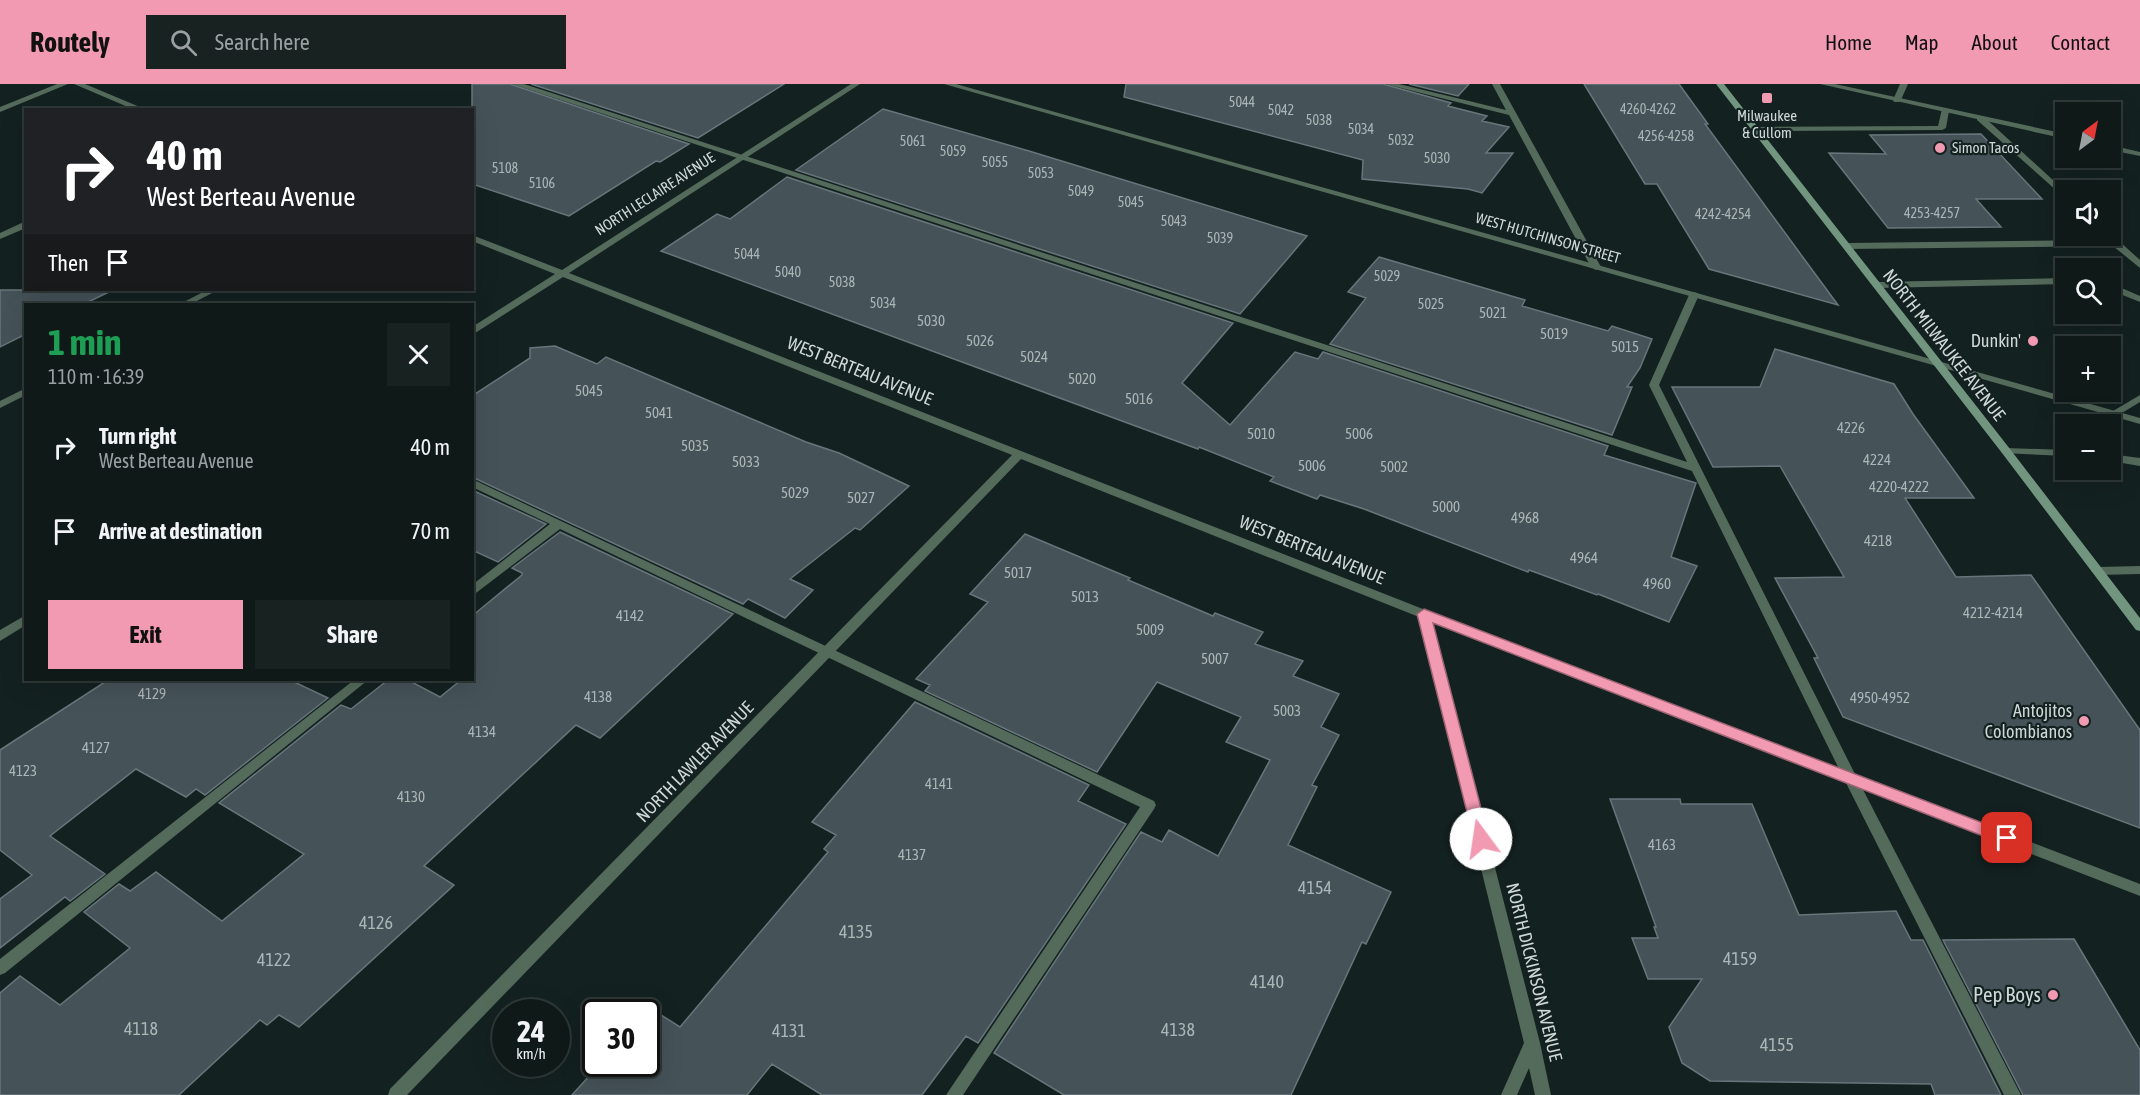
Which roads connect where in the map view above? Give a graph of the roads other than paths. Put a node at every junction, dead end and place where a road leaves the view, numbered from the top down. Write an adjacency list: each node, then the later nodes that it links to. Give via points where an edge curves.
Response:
1 (63, 84): 13 (street)
2 (78, 84): 12 (street)
3 (516, 84): 21 (street)
4 (856, 84): 21 (street, NORTH LECLAIRE AVENUE)
5 (948, 84): 30 (street, WEST HUTCHINSON STREET)
6 (1389, 84): 15 (street)
7 (1496, 84): 15 (street)
8 (1720, 84): 17 (main road, NORTH MILWAUKEE AVENUE)
9 (1824, 84): 11 (street)
10 (1904, 84): 11 (street)
11 (1897, 100): 14 (street)
12 (138, 108)
13 (0, 110)
14 (1945, 111): 16 (street); 17 (street, via 1942,128)
15 (1513, 114): 30 (street)
16 (1980, 118): 18 (street); 22 (street)
17 (1755, 129): 27 (main road, NORTH MILWAUKEE AVENUE)
18 (2055, 135)
19 (2121, 150): 20 (street)
20 (2140, 154)
21 (741, 158): 31 (street, NORTH LECLAIRE AVENUE); 52 (street)
22 (2055, 187)
23 (24, 225): 24 (street)
24 (0, 236)
25 (474, 239): 31 (street, WEST BERTEAU AVENUE)
26 (2055, 244): 27 (street)
27 (1847, 246): 33 (main road, NORTH MILWAUKEE AVENUE)
28 (2119, 246): 29 (street)
29 (2140, 265)
30 (1596, 267): 36 (street, WEST HUTCHINSON STREET)
31 (563, 273): 39 (street, NORTH LECLAIRE AVENUE); 48 (street, WEST BERTEAU AVENUE)
32 (2055, 281): 33 (street)
33 (1877, 285): 40 (main road, NORTH MILWAUKEE AVENUE)
34 (2121, 290): 37 (street)
35 (211, 291): 38 (street)
36 (1694, 295): 40 (street, WEST HUTCHINSON STREET); 52 (street, via 1654,386)
37 (2140, 298)
38 (187, 303)
39 (474, 331)
40 (1940, 365): 44 (street, WEST HUTCHINSON STREET); 47 (main road, NORTH MILWAUKEE AVENUE)
41 (24, 392): 43 (street)
42 (2140, 398): 44 (street)
43 (0, 405)
44 (2113, 414)
45 (2121, 416): 46 (street, WEST HUTCHINSON STREET)
46 (2140, 421)
47 (2006, 451): 49 (street); 56 (main road, NORTH MILWAUKEE AVENUE)
48 (1020, 453): 58 (street, WEST BERTEAU AVENUE); 62 (street, NORTH LAWLER AVENUE)
49 (2055, 453)
50 (2121, 458): 51 (street)
51 (2140, 461)
52 (1696, 469): 64 (street)
53 (474, 483): 54 (street)
54 (558, 524): 57 (street); 62 (street)
55 (2140, 570): 56 (street)
56 (2097, 571): 60 (main road, NORTH MILWAUKEE AVENUE)
57 (474, 590)
58 (1424, 614): 64 (street, WEST BERTEAU AVENUE); 67 (street, NORTH DICKINSON AVENUE)
59 (24, 621): 61 (street)
60 (2140, 627)
61 (0, 636)
62 (827, 652): 68 (street, NORTH LAWLER AVENUE); 69 (street, via 1149,805)
63 (361, 681): 66 (street)
64 (1851, 779): 65 (street, WEST BERTEAU AVENUE); 72 (street)
65 (2140, 890)
66 (0, 968)
67 (1532, 1042): 70 (street); 71 (street, NORTH DICKINSON AVENUE)
68 (396, 1095)
69 (954, 1095)
70 (1509, 1095)
71 (1543, 1095)
72 (2013, 1095)

